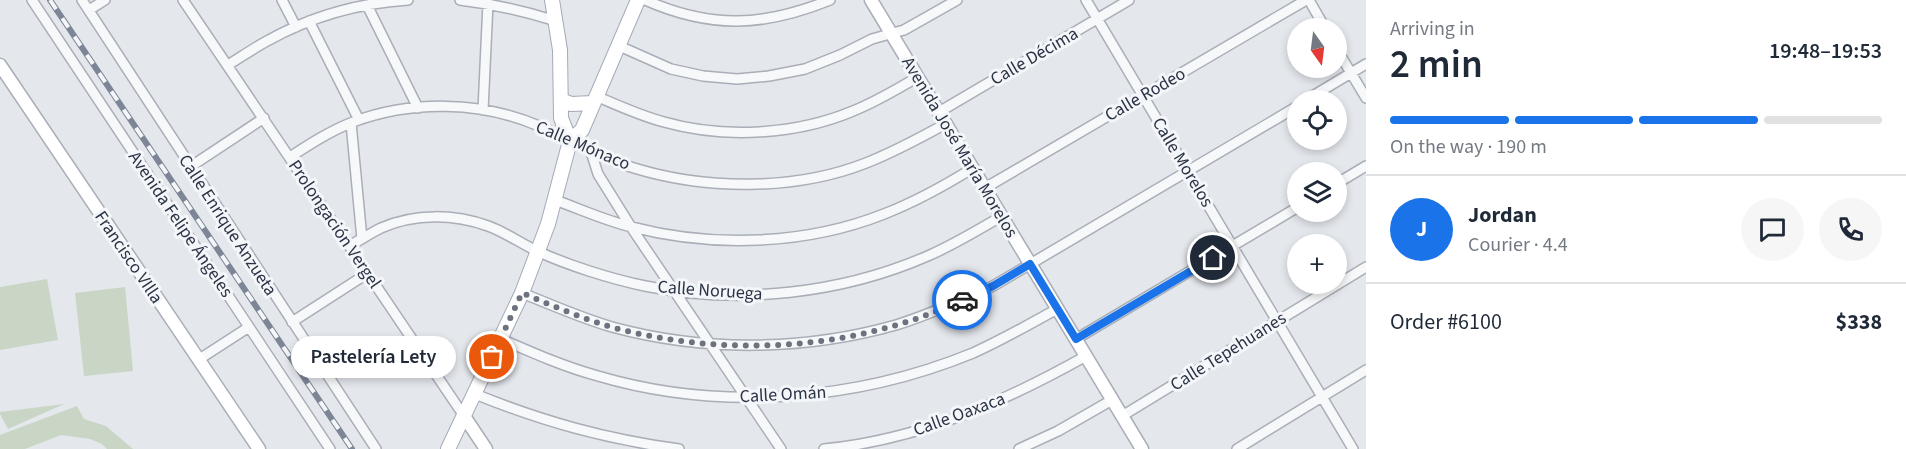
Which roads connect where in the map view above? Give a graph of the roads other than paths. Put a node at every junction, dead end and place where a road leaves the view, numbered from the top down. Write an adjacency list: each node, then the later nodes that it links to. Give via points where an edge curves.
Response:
1 (32, 0): 71 (street, Avenida Felipe Ángeles)
2 (82, 0): 20 (street, Calle Enrique Anzueta)
3 (105, 0): 20 (street)
4 (183, 0): 29 (street, Prolongación Vergel)
5 (282, 0): 25 (street)
6 (408, 0): 19 (street)
7 (460, 0): 17 (street)
8 (552, 0): 24 (main road)
9 (638, 0): 27 (main road)
10 (645, 0): 11 (street, via 702,19 735,22 801,12)
11 (830, 0)
12 (872, 0): 26 (street, Avenida José María Morelos)
13 (957, 0): 26 (street, via 911,27)
14 (1086, 0): 22 (street, Calle Morelos)
15 (1129, 0): 22 (street, Calle Décima)
16 (1307, 0): 21 (street); 35 (street, Calle Rodeo)
17 (488, 2): 24 (street); 40 (street)
18 (352, 4): 19 (street); 23 (street)
19 (367, 5): 39 (street)
20 (89, 10): 50 (street, Calle Enrique Anzueta)
21 (1319, 18)
22 (1098, 19): 35 (street, Calle Morelos); 41 (street, Calle Décima)
23 (309, 21): 25 (street); 44 (street)
24 (556, 21): 38 (main road)
25 (296, 27): 29 (street)
26 (891, 33): 27 (street, via 805,69 737,79 671,69); 33 (street, Avenida José María Morelos)
27 (617, 45): 37 (main road)
28 (1366, 64): 32 (street)
29 (228, 65): 43 (street, Prolongación Vergel)
30 (0, 66): 76 (street, Francisco VIlla)
31 (1347, 67): 32 (street)
32 (1351, 74): 34 (street); 36 (street)
33 (918, 76): 37 (street, via 851,112 769,131 703,130 666,123); 41 (street, Avenida José María Morelos)
34 (1323, 90)
35 (1143, 96): 52 (street, Calle Morelos); 54 (street, Calle Rodeo)
36 (1366, 98)
37 (595, 99): 38 (main road, via 571,104); 46 (main road, via 582,130)
38 (561, 100): 46 (main road, via 561,118)
39 (418, 108): 40 (street, Calle Mónaco); 44 (street, Calle Mónaco)
40 (483, 110): 46 (street, Calle Mónaco, via 529,122)
41 (939, 112): 45 (street, Avenida José María Morelos)
42 (1287, 113): 52 (street)
43 (264, 118): 48 (street, Prolongación Vergel); 50 (street)
44 (355, 122): 48 (street, Calle Mónaco); 59 (street)
45 (947, 123): 47 (street, Calle Mónaco, via 863,164 818,177 772,183 679,179); 51 (street, Avenida José María Morelos)
46 (570, 141): 47 (street, Calle Mónaco); 55 (main road)
47 (591, 152): 58 (street, via 598,174)
48 (290, 157): 60 (street, Prolongación Vergel)
49 (1366, 166): 53 (street)
50 (190, 167): 70 (street, Calle Enrique Anzueta)
51 (973, 168): 54 (street, Avenida José María Morelos); 58 (street, via 882,215 793,237 732,241 681,237)
52 (1189, 171): 61 (street, Calle Morelos); 63 (street)
53 (1347, 177)
54 (985, 188): 57 (street, Avenida José María Morelos)
55 (555, 200): 58 (street); 62 (main road)
56 (1287, 214): 61 (street)
57 (1002, 216): 63 (street, Avenida José María Morelos); 66 (street, Calle Noruega, via 930,255 849,282 770,294)
58 (631, 227): 66 (street)
59 (362, 239): 60 (street, Calle Noruega); 62 (street, Calle Noruega, via 412,219 460,218 490,226)
60 (350, 246): 65 (street, Prolongación Vergel)
61 (1233, 246): 69 (street, Calle Morelos); 73 (street)
62 (538, 251): 66 (street, Calle Noruega, via 610,277); 67 (main road)
63 (1030, 264): 68 (street, Avenida José María Morelos); 74 (street, via 948,307 897,325 808,343)
64 (1366, 267): 69 (street, Calle Tepehuanes)
65 (368, 273): 70 (street); 82 (street, Prolongación Vergel)
66 (674, 291): 74 (street)
67 (522, 293): 72 (main road); 74 (street, via 612,327 658,338)
68 (1057, 309): 73 (street, Avenida José María Morelos); 80 (street, Calle Omán, via 973,353 890,381 796,396)
69 (1276, 321): 79 (street, Calle Morelos); 83 (street, Calle Tepehuanes)
70 (292, 322): 86 (street, Calle Enrique Anzueta)
71 (249, 327): 76 (street); 85 (street, Avenida Felipe Ángeles)
72 (501, 339): 78 (main road); 80 (street, Calle Omán, via 558,363 636,386)
73 (1076, 339): 75 (street, Avenida José María Morelos)
74 (711, 344): 80 (street)
75 (1086, 356): 81 (street, Avenida José María Morelos); 91 (street, Calle Oaxaca, via 1038,383 966,415 881,440)
76 (198, 360): 84 (street, Francisco VIlla)
77 (1366, 369): 79 (street)
78 (475, 394): 82 (main road); 89 (street, via 597,435)
79 (1321, 396): 94 (street); 95 (street, Calle Morelos)
80 (746, 398): 90 (street)
81 (1112, 400): 83 (street, Avenida José María Morelos); 92 (street)
82 (464, 416): 87 (main road); 88 (street, Prolongación Vergel)
83 (1122, 416): 93 (street, Avenida José María Morelos)
84 (259, 449)
85 (330, 449)
86 (376, 449)
87 (447, 449)
88 (486, 449)
89 (679, 449)
90 (781, 449)
91 (824, 449)
92 (1019, 449)
93 (1142, 449)
94 (1237, 449)
95 (1353, 449)

